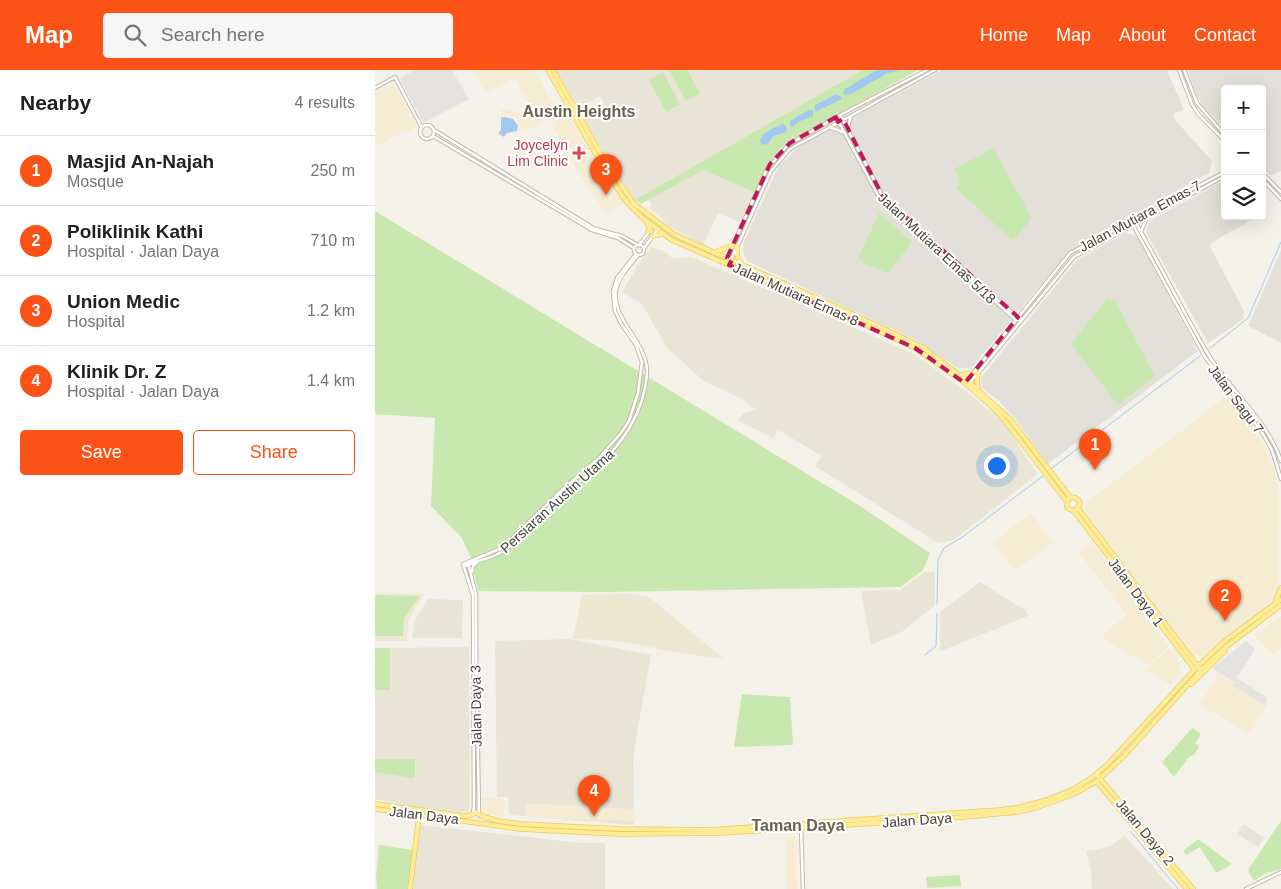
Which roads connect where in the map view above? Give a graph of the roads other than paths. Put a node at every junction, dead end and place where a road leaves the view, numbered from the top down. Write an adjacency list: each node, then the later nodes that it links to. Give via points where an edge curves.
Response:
1 (548, 70): 8 (main road, Jalan Mutiara Emas 8)
2 (553, 70): 9 (main road, Jalan Mutiara Emas 8)
3 (927, 70): 12 (street)
4 (935, 70): 11 (street)
5 (1179, 70): 25 (street, via 1198,114)
6 (1184, 70): 21 (street, via 1197,103)
7 (375, 88): 18 (street, via 395,77)
8 (562, 96): 10 (main road); 23 (main road, Jalan Mutiara Emas 8)
9 (572, 104): 10 (main road, Jalan Mutiara Emas 8); 15 (main road, via 585,109)
10 (577, 113): 15 (main road, Jalan Mutiara Emas 8); 23 (main road)
11 (852, 114): 14 (street); 19 (street)
12 (840, 115): 13 (street); 14 (street, Jalan Mutiara Emas 5/18)
13 (836, 117): 16 (street, Jalan Mutiara Emas 5/18); 46 (street, via 790,143 771,164)
14 (843, 119): 16 (street); 19 (street, Jalan Mutiara Emas 5/18)
15 (581, 120): 35 (main road, Jalan Mutiara Emas 8, via 631,201)
16 (838, 122): 17 (street); 22 (street, Jalan Mutiara Emas 5/18)
17 (828, 127): 22 (street); 46 (street, via 792,147 773,168)
18 (422, 128): 20 (street, via 429,125); 24 (street, via 420,133 424,138)
19 (848, 129): 55 (street, Jalan Mutiara Emas 5/18, via 883,196)
20 (434, 130): 24 (street); 42 (street, via 593,227)
21 (1221, 131)
22 (844, 132): 55 (street, Jalan Mutiara Emas 5/18, via 880,199)
23 (582, 133): 33 (main road, Jalan Mutiara Emas 8, via 628,204)
24 (433, 136): 42 (street, via 591,230)
25 (1221, 137)
26 (1221, 174): 34 (street, Jalan Mutiara Emas 7)
27 (1263, 175): 30 (street)
28 (1221, 178): 32 (street, Jalan Mutiara Emas 7)
29 (1266, 183): 31 (street)
30 (1281, 192)
31 (1281, 199)
32 (1147, 217): 36 (street, Jalan Mutiara Emas 7); 41 (street)
33 (645, 220): 35 (main road, Jalan Mutiara Emas 8); 40 (main road)
34 (1132, 220): 36 (street); 55 (street, Jalan Mutiara Emas 7, via 1070,253)
35 (654, 224): 37 (main road, Jalan Mutiara Emas 8); 40 (street)
36 (1134, 224): 38 (street, Jalan Mutiara Emas 7); 39 (street, Jalan Sagu 7); 41 (street, Jalan Sagu 7)
37 (659, 228): 43 (main road, Jalan Mutiara Emas 8); 44 (street); 49 (main road, Jalan Mutiara Emas 8)
38 (1125, 229): 39 (street); 54 (street, Jalan Mutiara Emas 7, via 1074,257)
39 (1137, 231): 63 (street, Jalan Sagu 7, via 1205,357 1263,434 1275,456)
40 (649, 232): 45 (street)
41 (1141, 232): 62 (street, Jalan Sagu 7, via 1209,355 1267,432)
42 (612, 235): 45 (street, via 625,237); 47 (street)
43 (665, 235): 44 (main road); 52 (main road, Jalan Mutiara Emas 8)
44 (653, 236): 48 (street)
45 (639, 245): 47 (street); 48 (street)
46 (735, 246): 49 (main road); 51 (street); 53 (main road)
47 (634, 248): 50 (street)
48 (644, 248): 50 (street, via 644,253)
49 (713, 252): 51 (main road, Jalan Mutiara Emas 8)
50 (637, 254): 67 (street, Persiaran Austin Utama, via 620,279 616,292 620,315 639,344 647,370 643,399 632,426 614,451 505,550); 68 (street, Persiaran Austin Utama, via 617,278 613,291 615,311 636,345 642,362 638,393 629,421 599,459 502,548)
51 (729, 259): 52 (street); 53 (main road, Jalan Mutiara Emas 8)
52 (727, 264): 60 (main road, Jalan Mutiara Emas 8, via 915,348)
53 (742, 265): 59 (main road, Jalan Mutiara Emas 8, via 922,347)
54 (1023, 318): 55 (street); 56 (street, Jalan Mutiara Emas 7)
55 (1017, 319): 56 (street); 57 (street, Jalan Mutiara Emas 7)
56 (1017, 326): 58 (street, Jalan Mutiara Emas 7)
57 (973, 373): 59 (main road); 60 (street, Jalan Mutiara Emas 7)
58 (978, 373): 60 (street, Jalan Mutiara Emas 7); 61 (main road)
59 (959, 374): 60 (main road, Jalan Mutiara Emas 8)
60 (968, 383): 61 (main road, Jalan Mutiara Emas 8); 65 (main road, Jalan Mutiara Emas 8, via 1006,422)
61 (979, 390): 64 (main road, Jalan Mutiara Emas 8, via 1011,419)
62 (1281, 461)
63 (1281, 479)
64 (1071, 497): 65 (main road); 66 (main road, via 1079,500)
65 (1067, 502): 66 (main road, via 1069,509)
66 (1076, 509): 78 (main road, Jalan Daya 1)
67 (478, 562): 68 (street, Persiaran Austin Utama); 69 (street, via 473,566)
68 (468, 563): 69 (street); 72 (street, Persiaran Austin Utama, via 464,565)
69 (472, 576): 72 (street)
70 (1281, 588): 74 (main road)
71 (1281, 596): 73 (main road)
72 (475, 599): 87 (street, Jalan Daya 3); 88 (street, Jalan Daya 3)
73 (1281, 600): 74 (main road, Jalan Daya)
74 (1273, 605): 77 (main road, Jalan Daya)
75 (1281, 605): 76 (main road, Jalan Daya)
76 (1227, 646): 79 (main road, Jalan Daya); 81 (main road)
77 (1203, 661): 78 (main road); 79 (main road, Jalan Daya)
78 (1192, 662): 79 (main road, Jalan Daya 1); 80 (main road)
79 (1198, 670): 80 (main road, Jalan Daya); 81 (main road, Jalan Daya)
80 (1188, 677): 83 (main road, Jalan Daya)
81 (1180, 692): 82 (main road, Jalan Daya)
82 (1109, 770): 83 (main road, Jalan Daya); 84 (main road)
83 (1097, 778): 84 (main road, Jalan Daya 2); 91 (main road, Jalan Daya, via 1047,800 1017,808); 95 (main road, Jalan Daya 2)
84 (1106, 785): 96 (main road, Jalan Daya 2)
85 (375, 804): 87 (main road, Jalan Daya, via 465,816)
86 (375, 809): 89 (main road, Jalan Daya)
87 (472, 814): 88 (main road, Jalan Daya); 90 (main road, via 471,819)
88 (480, 815): 90 (main road); 91 (main road, Jalan Daya, via 521,824 619,829 711,830)
89 (419, 816): 90 (main road, Jalan Daya); 93 (main road)
90 (475, 822): 91 (main road, Jalan Daya, via 619,834 720,833)
91 (801, 826): 94 (street)
92 (1281, 872): 97 (street)
93 (410, 889)
94 (803, 889)
95 (1187, 889)
96 (1193, 889)
97 (1246, 889)

